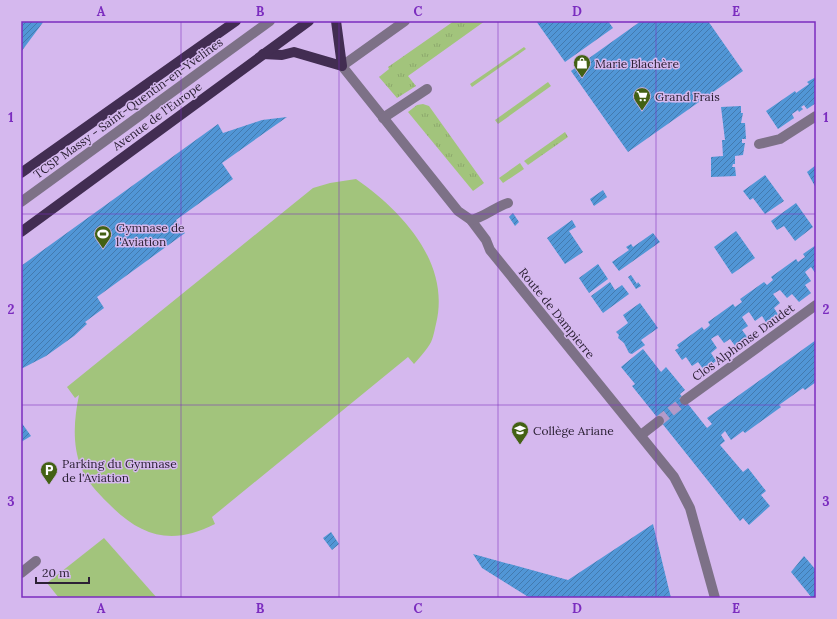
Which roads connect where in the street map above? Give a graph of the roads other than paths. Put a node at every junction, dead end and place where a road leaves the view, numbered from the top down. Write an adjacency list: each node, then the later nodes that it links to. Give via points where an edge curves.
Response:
1 (236, 21): 12 (main road)
2 (270, 21): 13 (street, TCSP Massy - Saint-Quentin-en-Yvelines)
3 (309, 21): 6 (main road, Avenue de l'Europe)
4 (336, 21): 7 (main road)
5 (405, 21): 7 (street)
6 (262, 54): 7 (main road, via 282,55 294,52); 17 (main road, Avenue de l'Europe)
7 (342, 66): 10 (street, Route de Dampierre)
8 (427, 89): 10 (street)
9 (816, 116): 11 (street, via 780,139)
10 (383, 118): 16 (street, Route de Dampierre, via 458,211)
11 (759, 144)
12 (21, 173)
13 (21, 202)
14 (508, 203): 15 (street, via 498,206)
15 (490, 213): 16 (street); 18 (street, via 485,225)
16 (472, 220): 18 (street, Route de Dampierre)
17 (21, 232)
18 (486, 240): 22 (street, Route de Dampierre, via 490,250)
19 (816, 306): 20 (street, Clos Alphonse Daudet)
20 (685, 400)
21 (659, 421): 22 (street)
22 (641, 435): 25 (street, Route de Dampierre, via 674,477 690,508)
23 (36, 561): 24 (street)
24 (21, 573)
25 (715, 598)

